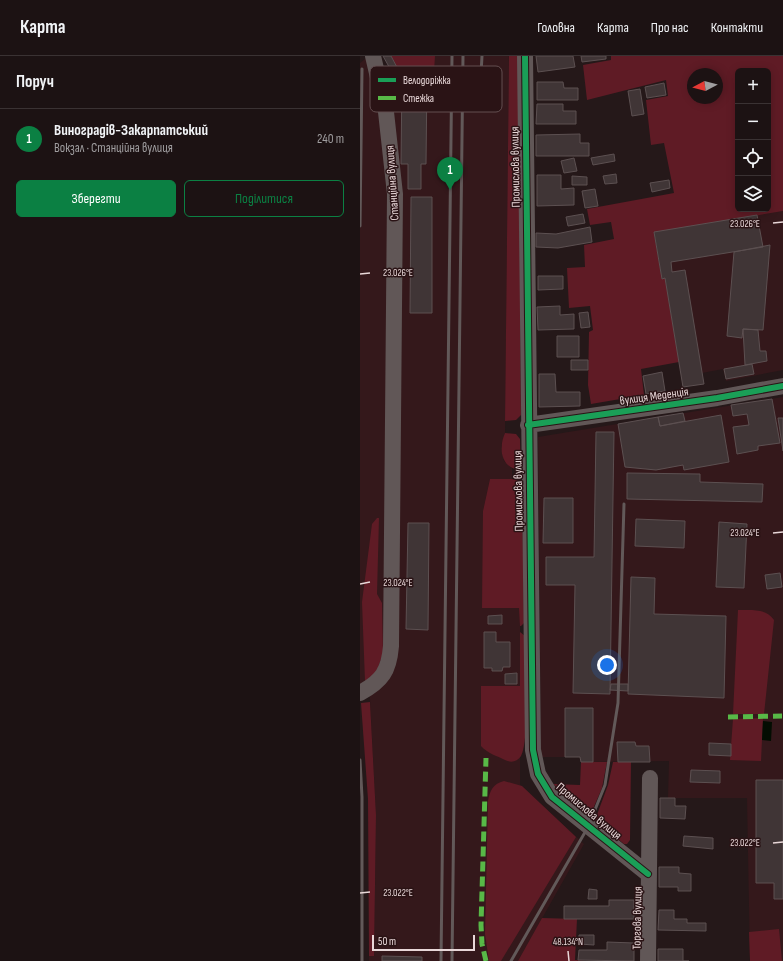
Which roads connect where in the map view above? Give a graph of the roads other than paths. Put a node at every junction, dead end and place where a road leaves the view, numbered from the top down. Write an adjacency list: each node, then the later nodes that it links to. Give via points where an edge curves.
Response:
1 (373, 56): 3 (street, Станційна вулиця)
2 (525, 56): 6 (street, Промислова вулиця)
3 (375, 66)
4 (386, 112): 7 (street, Станційна вулиця, via 395,194 390,653 382,678)
5 (783, 386): 6 (street, вулиця Меденція)
6 (528, 425): 9 (street, Промислова вулиця, via 532,739 535,761 543,785 552,797)
7 (360, 693)
8 (650, 778): 9 (street, Торгова вулиця)
9 (648, 874): 10 (street, Торгова вулиця)
10 (648, 961)

